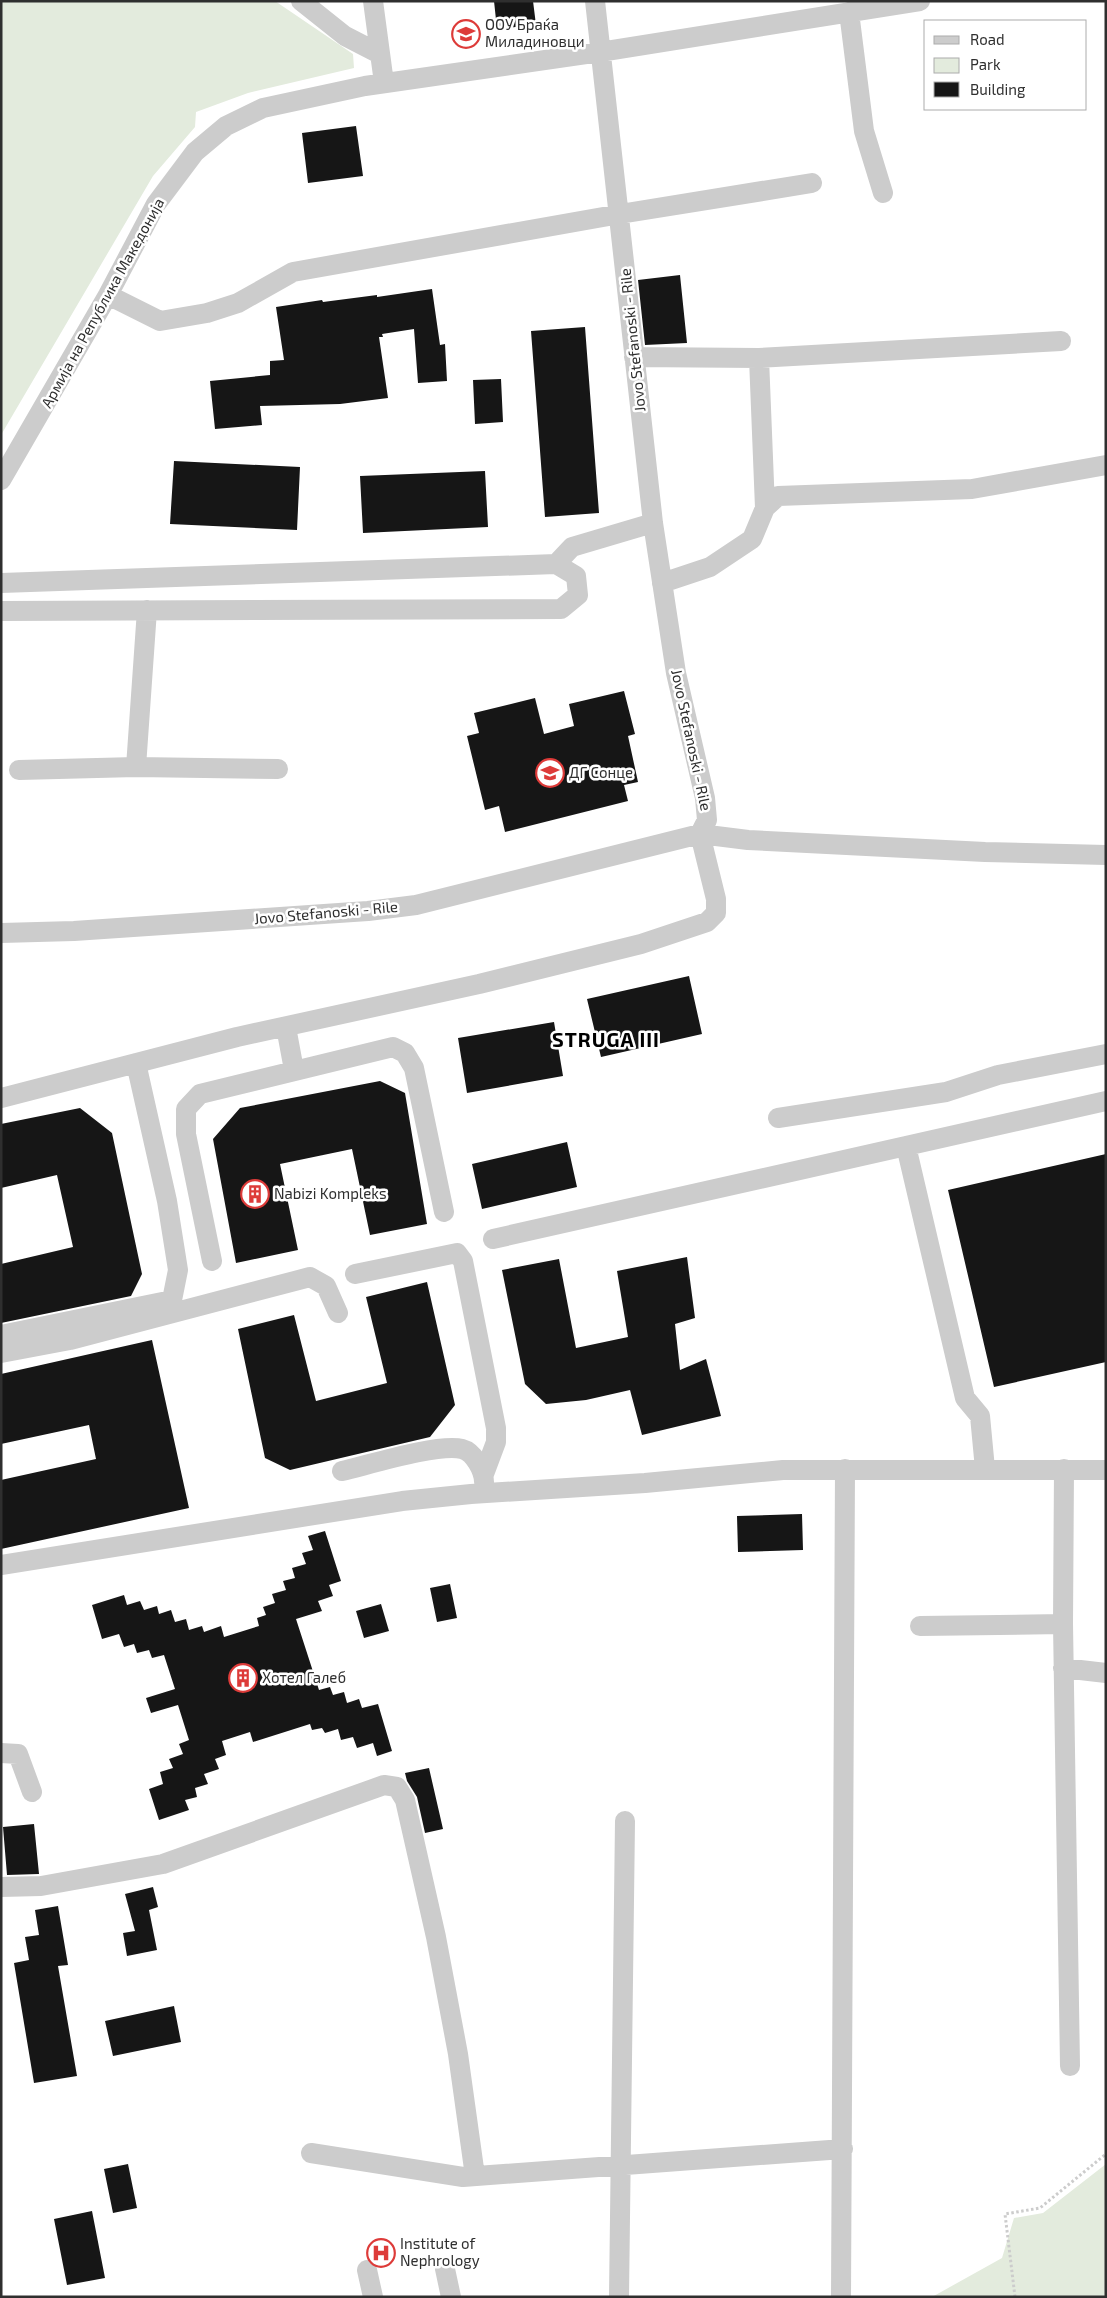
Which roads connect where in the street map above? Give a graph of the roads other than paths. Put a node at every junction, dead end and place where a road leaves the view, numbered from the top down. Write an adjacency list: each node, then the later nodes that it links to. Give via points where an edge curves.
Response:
1 (301, 1): 7 (street, via 345,36)
2 (373, 1): 7 (street)
3 (595, 1): 6 (street, Jovo Stefanoski - Rile)
4 (920, 1): 5 (street, Армија на Република Македонија)
5 (850, 12): 6 (street, Армија на Република Македонија); 10 (street, via 864,131)
6 (600, 52): 8 (street, Армија на Република Македонија); 11 (street, Jovo Stefanoski - Rile)
7 (380, 54): 8 (street)
8 (384, 83): 12 (street, Армија на Република Македонија, via 263,108 226,126 195,152 156,204)
9 (812, 183): 11 (street)
10 (883, 194)
11 (620, 214): 12 (street, via 293,272 238,303 207,313 160,321); 14 (street, Jovo Stefanoski - Rile)
12 (108, 295): 17 (street, Армија на Република Македонија)
13 (1061, 341): 15 (street)
14 (634, 357): 15 (street); 19 (street, Jovo Stefanoski - Rile)
15 (759, 358): 18 (street)
16 (1106, 465): 18 (street, via 972,489 778,496)
17 (1, 480)
18 (765, 508): 22 (street, via 752,539 710,567)
19 (653, 523): 20 (street, via 572,547); 22 (street, Jovo Stefanoski - Rile)
20 (556, 564): 21 (street); 23 (street, via 576,576 578,595 562,609)
21 (1, 583)
22 (662, 583): 28 (street, Jovo Stefanoski - Rile, via 676,673 705,798 707,820)
23 (147, 610): 24 (street); 25 (street)
24 (1, 611)
25 (136, 767): 26 (street); 27 (street)
26 (278, 768)
27 (19, 770)
28 (700, 834): 29 (street, via 748,840 986,852); 30 (street, Jovo Stefanoski - Rile, via 416,905 368,912); 31 (street, via 716,898 716,913 707,922 641,944 479,984)
29 (1106, 854)
30 (1, 933)
31 (286, 1026): 33 (street); 34 (street)
32 (1106, 1054): 37 (street, via 998,1075 946,1092)
33 (136, 1064): 35 (street); 44 (street, via 167,1200 178,1270 172,1300)
34 (294, 1070): 39 (street, via 393,1047 405,1053 414,1068); 41 (street, via 200,1094 186,1109 186,1134)
35 (1, 1098)
36 (1106, 1101): 38 (street)
37 (778, 1118)
38 (906, 1146): 40 (street); 47 (street, via 965,1398 980,1416)
39 (444, 1212)
40 (493, 1239)
41 (212, 1261)
42 (355, 1274): 51 (street, via 457,1253 463,1261 496,1428 496,1442)
43 (338, 1313): 45 (street, via 326,1286 310,1277 70,1340)
44 (1, 1335)
45 (1, 1353)
46 (845, 1469): 47 (street); 51 (street, via 783,1470 645,1483); 62 (street)
47 (985, 1469): 48 (street)
48 (1064, 1469): 49 (street); 53 (street)
49 (1106, 1470)
50 (342, 1471): 51 (street, via 446,1447 464,1449 478,1463)
51 (484, 1483): 52 (street, via 402,1501)
52 (1, 1565)
53 (1063, 1624): 54 (street); 55 (street)
54 (920, 1626)
55 (1063, 1668): 56 (street); 61 (street)
56 (1106, 1673)
57 (1, 1753): 58 (street, via 18,1754)
58 (32, 1792)
59 (625, 1822): 64 (street)
60 (1, 1887): 65 (street, via 41,1886 163,1864 384,1785 397,1787 405,1800 436,1937 458,2054)
61 (1070, 2066)
62 (843, 2148): 64 (street); 71 (street)
63 (312, 2153): 65 (street, via 463,2177)
64 (620, 2165): 65 (street); 70 (street)
65 (474, 2176)
66 (445, 2269): 69 (street)
67 (367, 2270): 68 (street)
68 (373, 2297)
69 (451, 2297)
70 (619, 2297)
71 (841, 2297)

